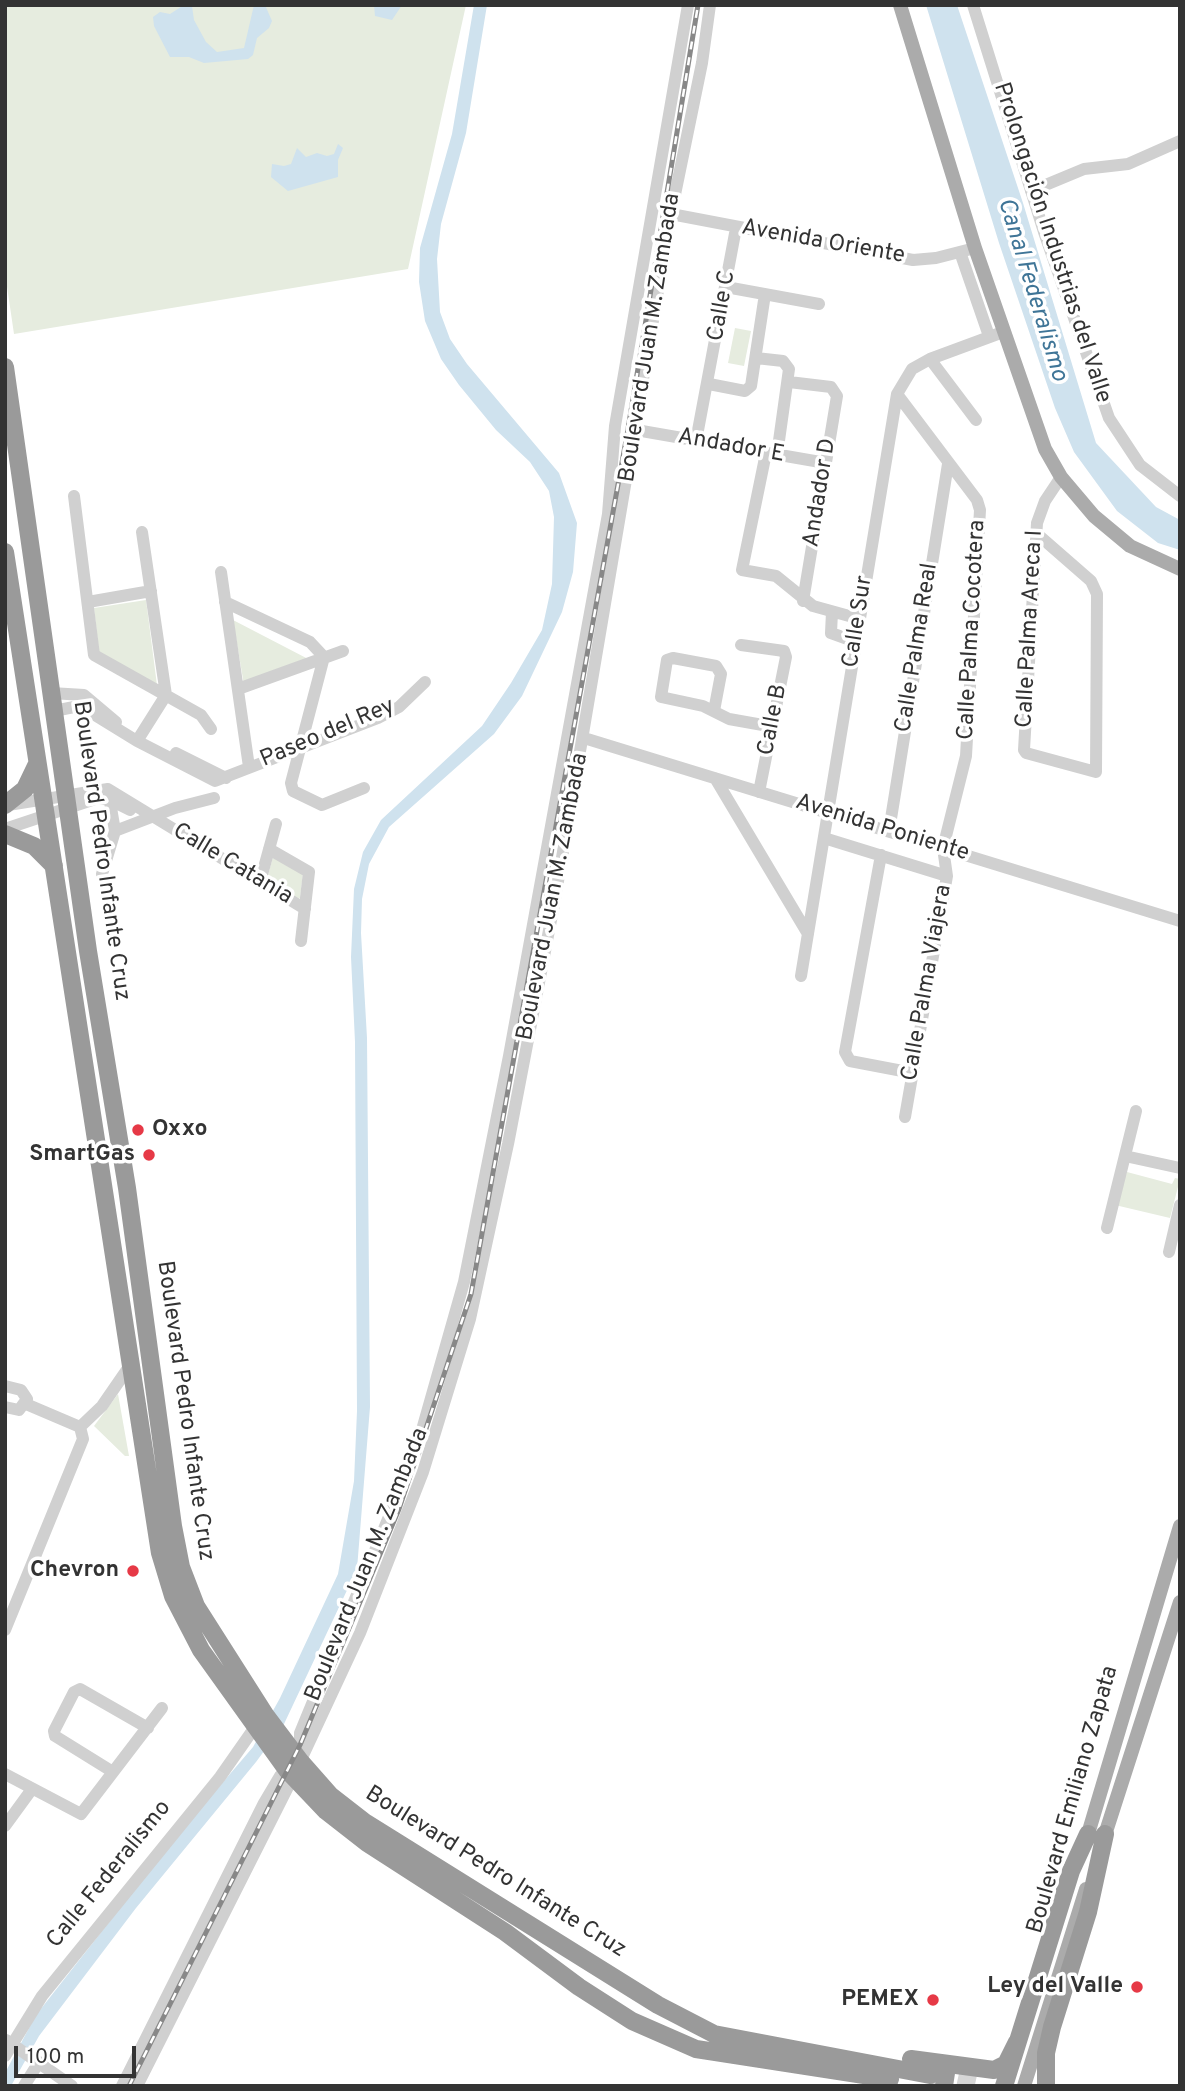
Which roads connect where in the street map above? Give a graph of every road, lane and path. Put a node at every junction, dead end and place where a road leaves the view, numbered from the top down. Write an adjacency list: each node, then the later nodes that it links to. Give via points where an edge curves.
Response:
1 (688, 5): 104 (street, Boulevard Juan M. Zambada, via 615,426 606,526 464,1282 416,1451 300,1733)
2 (710, 5): 7 (street, Boulevard Juan M. Zambada)
3 (900, 5): 9 (main road)
4 (973, 5): 6 (street, Prolongación Industrias del Valle)
5 (1180, 141): 6 (street, via 1128,164 1084,169)
6 (1031, 191): 29 (street, Prolongación Industrias del Valle, via 1109,418 1140,465)
7 (671, 215): 8 (street, Avenida Oriente); 22 (street, Boulevard Juan M. Zambada)
8 (736, 228): 10 (street, Avenida Oriente, via 913,260); 11 (street, Calle C)
9 (975, 248): 10 (street, Avenida Oriente); 14 (main road)
10 (960, 252): 14 (street)
11 (726, 287): 12 (street); 19 (street, Calle C)
12 (765, 294): 13 (street); 15 (street)
13 (818, 304)
14 (996, 334): 16 (street, Calle Sur); 27 (main road)
15 (756, 358): 18 (street, via 783,361 789,369); 19 (street, via 748,390)
16 (930, 359): 20 (street, Calle Sur, via 912,369); 21 (street)
17 (5, 367): 47 (highway, Boulevard Pedro Infante Cruz)
18 (789, 382): 24 (street); 25 (street, Andador D, via 831,387 837,396)
19 (709, 384): 23 (street, Calle C)
20 (897, 394): 26 (street, Calle Palma Cocotera); 40 (street, Calle Sur)
21 (976, 420)
22 (636, 430): 23 (street, Andador E); 54 (street, Boulevard Juan M. Zambada)
23 (696, 441): 24 (street, Andador E)
24 (771, 454): 25 (street, Andador E); 36 (street, via 742,570 776,576)
25 (826, 463): 36 (street, Andador D)
26 (948, 464): 70 (street, Calle Palma Real); 73 (street, Calle Palma Cocotera, via 980,510 966,756)
27 (1061, 477): 31 (street, Calle Palma Areca I, via 1039,513); 33 (main road, via 1110,530)
28 (74, 496): 37 (street)
29 (1180, 496)
30 (142, 533): 35 (street)
31 (1037, 533): 31 (street, Calle Palma Areca I, via 1091,581 1097,594 1094,772 1024,752)
32 (5, 552): 56 (highway, Boulevard Pedro Infante Cruz)
33 (1180, 569)
34 (221, 572): 38 (street)
35 (151, 591): 37 (street); 48 (street)
36 (803, 601): 39 (street)
37 (89, 602): 48 (street, via 96,657)
38 (225, 602): 44 (street, via 310,642); 46 (street)
39 (832, 612): 40 (street); 41 (street, via 831,633)
40 (860, 619): 41 (street, Calle Sur)
41 (856, 642): 66 (street, Calle Sur)
42 (741, 645): 51 (street, Calle B, via 781,650 786,657)
43 (343, 651): 44 (street)
44 (324, 657): 46 (street); 55 (street)
45 (425, 682): 55 (street, Paseo del Rey, via 390,712)
46 (238, 689): 57 (street)
47 (51, 692): 49 (highway, Boulevard Pedro Infante Cruz); 53 (street, Paseo del Rey, via 84,695)
48 (166, 695): 52 (street, via 201,715); 53 (street)
49 (54, 711): 53 (street, Paseo del Rey, via 80,707); 63 (highway, Boulevard Pedro Infante Cruz)
50 (714, 711): 50 (street, via 721,674 716,666 667,660 663,698); 51 (street, via 729,719)
51 (774, 727): 60 (street, Calle B)
52 (211, 729)
53 (139, 738): 57 (street, Paseo del Rey, via 226,778)
54 (583, 738): 58 (street, Avenida Poniente); 104 (street, Boulevard Juan M. Zambada, via 508,1144 466,1330 411,1506 360,1633)
55 (299, 749): 57 (street, Paseo del Rey); 59 (street, via 291,783 295,793 322,805)
56 (37, 764): 64 (highway, via 25,789); 65 (highway, Boulevard Pedro Infante Cruz)
57 (249, 767)
58 (715, 778): 60 (street, Avenida Poniente); 82 (street)
59 (364, 788)
60 (760, 792): 66 (street, Avenida Poniente)
61 (109, 794): 63 (street); 67 (street, Calle Catania); 69 (street)
62 (214, 798): 67 (street)
63 (69, 802): 65 (street); 102 (highway, Boulevard Pedro Infante Cruz, via 181,1567)
64 (5, 805): 65 (street)
65 (44, 807): 71 (street); 76 (highway, Boulevard Pedro Infante Cruz)
66 (828, 812): 70 (street, Avenida Poniente); 72 (street, Calle Sur)
67 (154, 819): 69 (street); 79 (street, Calle Catania)
68 (276, 824): 74 (street)
69 (116, 831): 77 (street)
70 (889, 831): 73 (street, Avenida Poniente)
71 (5, 832): 76 (highway, via 34,846)
72 (824, 838): 75 (street); 82 (street, Calle Sur)
73 (943, 848): 78 (street, Calle Palma Viajera); 81 (street, Avenida Poniente)
74 (270, 849): 79 (street); 80 (street, via 308,870)
75 (881, 855): 78 (street); 85 (street, via 845,1052 850,1061)
76 (54, 866): 93 (highway, Boulevard Pedro Infante Cruz)
77 (102, 874)
78 (947, 876): 85 (street, Calle Palma Viajera)
79 (260, 882): 80 (street, Calle Catania)
80 (305, 909): 83 (street)
81 (1180, 921)
82 (808, 934): 84 (street, Calle Sur)
83 (301, 941)
84 (801, 975)
85 (913, 1073): 87 (street, Calle Palma Viajera)
86 (1136, 1111): 88 (street)
87 (905, 1117)
88 (1125, 1156): 89 (street); 91 (street)
89 (1180, 1168)
90 (1180, 1205): 92 (street)
91 (1107, 1228)
92 (1169, 1252)
93 (131, 1364): 97 (street, via 102,1406); 102 (highway, Boulevard Pedro Infante Cruz, via 160,1553 173,1596 201,1650)
94 (5, 1386): 95 (street, via 21,1390)
95 (26, 1404): 96 (street, via 19,1410); 97 (street)
96 (5, 1407)
97 (80, 1427): 100 (street, via 83,1439)
98 (1180, 1526): 109 (main road, Boulevard Emiliano Zapata)
99 (1180, 1602): 109 (main road, Boulevard Emiliano Zapata)
100 (5, 1630)
101 (162, 1708): 103 (street)
102 (260, 1725): 104 (highway, Boulevard Pedro Infante Cruz); 113 (street, Calle Federalismo, via 57,1976)
103 (148, 1728): 105 (street); 105 (street, via 80,1689 74,1692 55,1736)
104 (293, 1769): 114 (highway, Boulevard Pedro Infante Cruz, via 326,1811 367,1843 632,2021); 118 (highway, Boulevard Pedro Infante Cruz, via 366,1823 692,2022 714,2023); 122 (street, Boulevard Juan M. Zambada, via 264,1803); 123 (street, Boulevard Juan M. Zambada)
105 (113, 1772): 107 (street, via 81,1814)
106 (5, 1774): 107 (street)
107 (32, 1789): 108 (street)
108 (5, 1826)
109 (1097, 1834): 110 (main road, Boulevard Emiliano Zapata); 111 (highway, via 1088,1912); 112 (highway, via 1071,1871)
110 (1063, 1941): 119 (main road, Boulevard Emiliano Zapata); 125 (main road, Boulevard Emiliano Zapata)
111 (1052, 2027): 126 (highway); 127 (highway)
112 (1017, 2042): 117 (highway, via 1000,2069); 119 (highway)
113 (12, 2044): 115 (street, Calle Federalismo); 116 (street)
114 (696, 2049): 118 (highway, Boulevard Pedro Infante Cruz); 124 (highway, via 730,2063)
115 (5, 2056)
116 (36, 2060): 120 (street); 121 (street)
117 (948, 2064): 118 (highway); 119 (highway)
118 (933, 2077)
119 (1006, 2085)
120 (24, 2086)
121 (72, 2086)
122 (122, 2086)
123 (137, 2086)
124 (874, 2086)
125 (1024, 2086)
126 (1034, 2086)
127 (1046, 2086)

